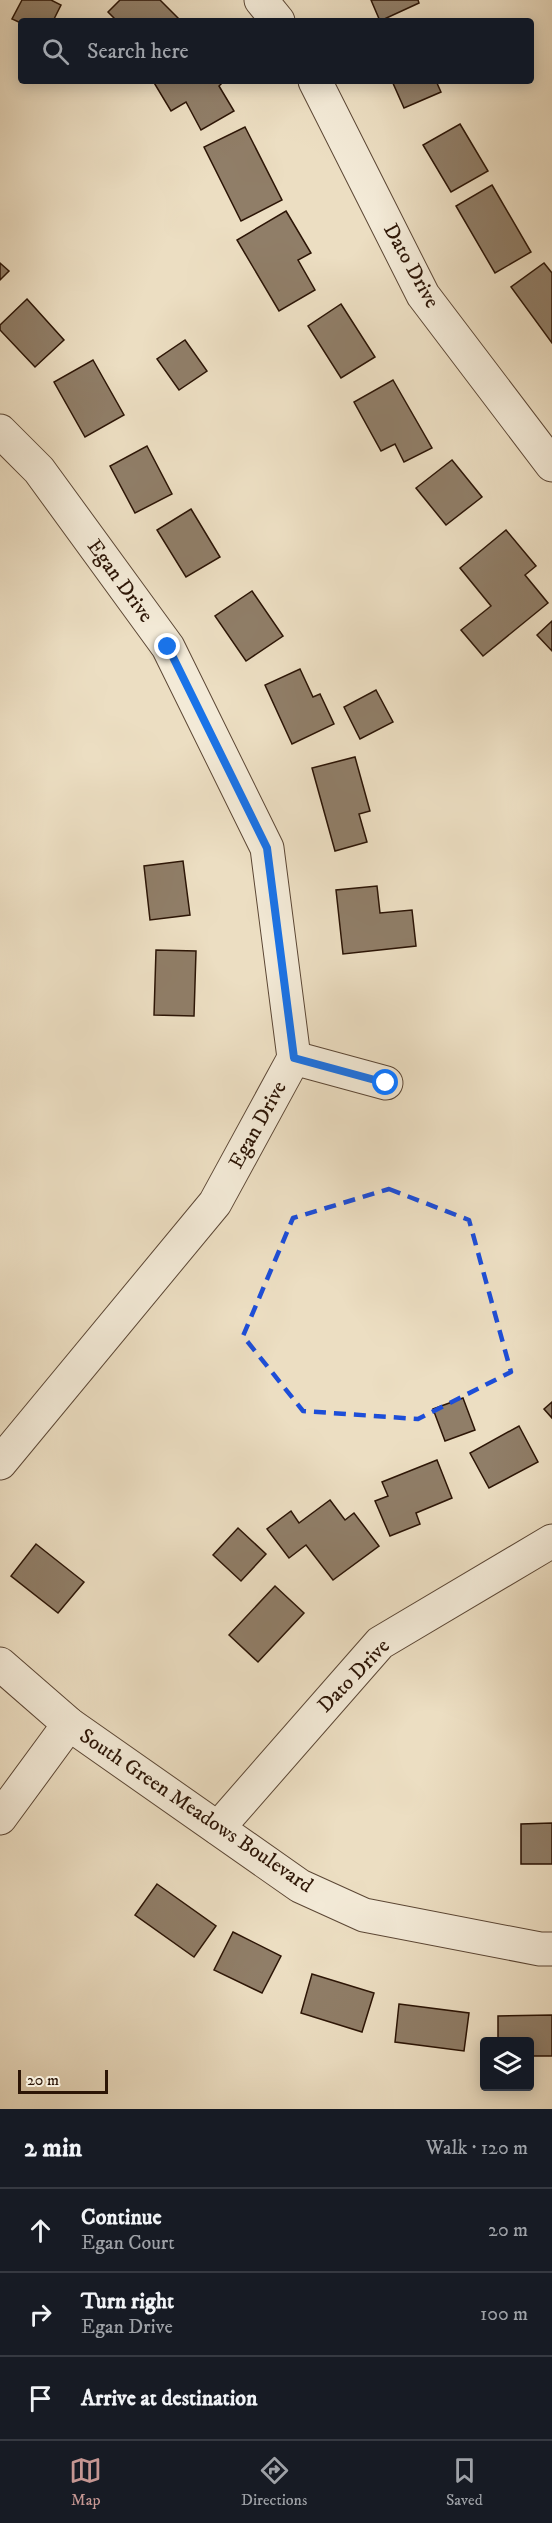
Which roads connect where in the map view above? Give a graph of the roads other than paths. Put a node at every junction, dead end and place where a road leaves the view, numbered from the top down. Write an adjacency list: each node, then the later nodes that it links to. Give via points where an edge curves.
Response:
1 (261, 0): 2 (street)
2 (276, 18)
3 (317, 84): 5 (street, Dato Drive, via 423,295)
4 (0, 431): 6 (street, Egan Drive, via 39,470 168,647 267,848)
5 (552, 465)
6 (294, 1058): 7 (street); 8 (street, Egan Drive, via 215,1203)
7 (386, 1083)
8 (0, 1463)
9 (552, 1541): 13 (street, Dato Drive, via 380,1643)
10 (0, 1664): 11 (street, South Green Meadows Boulevard)
11 (69, 1724): 12 (street); 13 (street, South Green Meadows Boulevard)
12 (0, 1818)
13 (218, 1828): 14 (street, South Green Meadows Boulevard, via 300,1886 364,1916)
14 (552, 1949)

